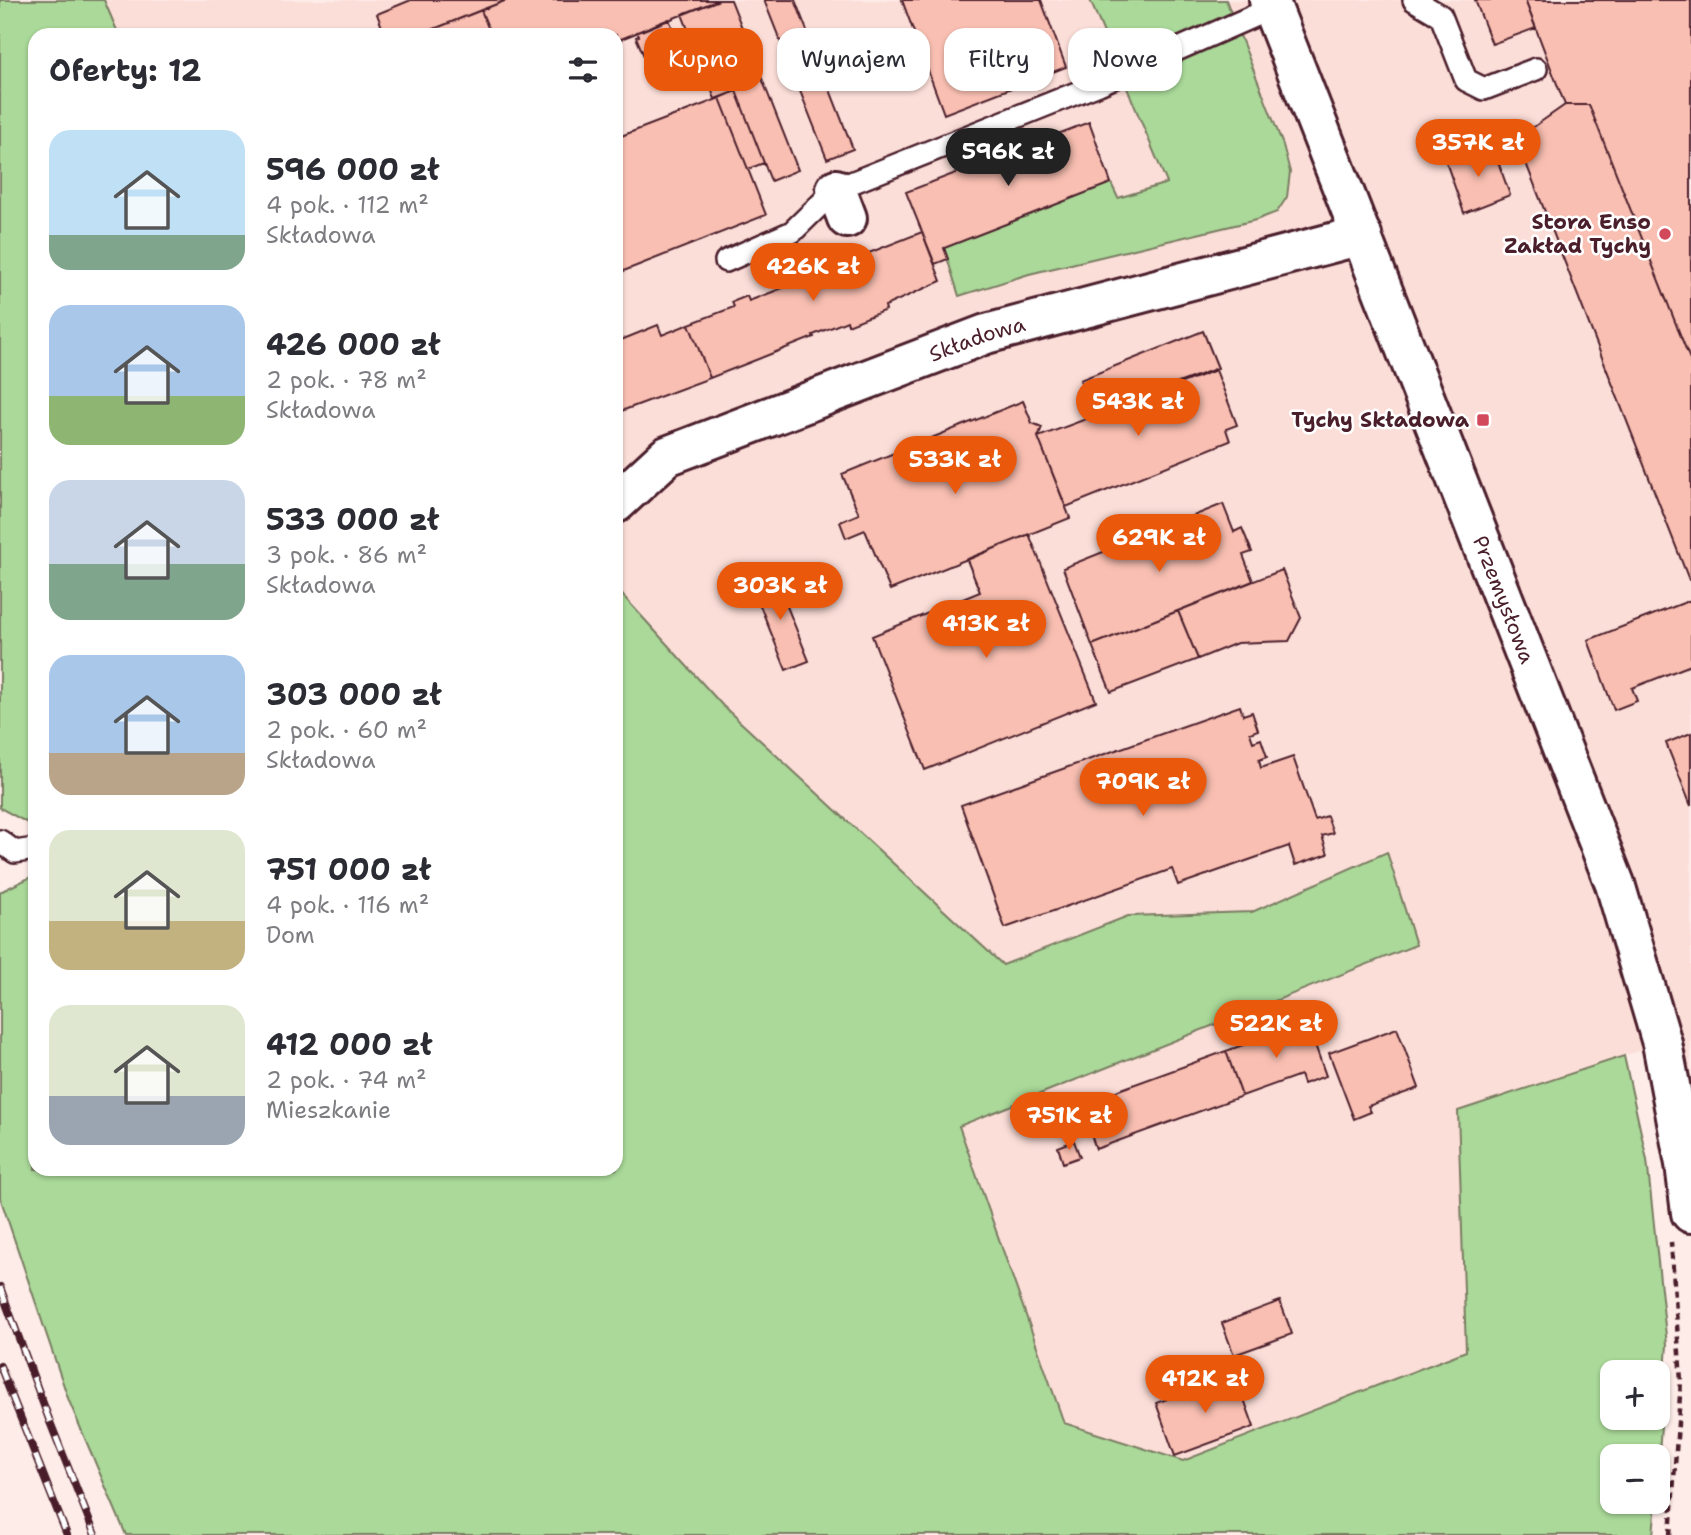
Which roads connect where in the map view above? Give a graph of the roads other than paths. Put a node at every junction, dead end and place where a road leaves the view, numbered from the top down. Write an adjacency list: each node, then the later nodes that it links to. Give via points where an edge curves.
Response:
1 (1415, 0): 3 (lane, via 1441,16 1466,80 1484,89)
2 (1270, 4): 4 (street, Przemysłowa); 5 (lane)
3 (1536, 69)
4 (1362, 235): 6 (street, Składowa, via 986,334 667,456); 9 (street, Przemysłowa, via 1615,884 1662,1043)
5 (726, 261)
6 (623, 497)
7 (0, 841): 8 (lane, via 15,852)
8 (28, 850)
9 (1682, 1092): 10 (street, Przemysłowa)
10 (1681, 1223)

